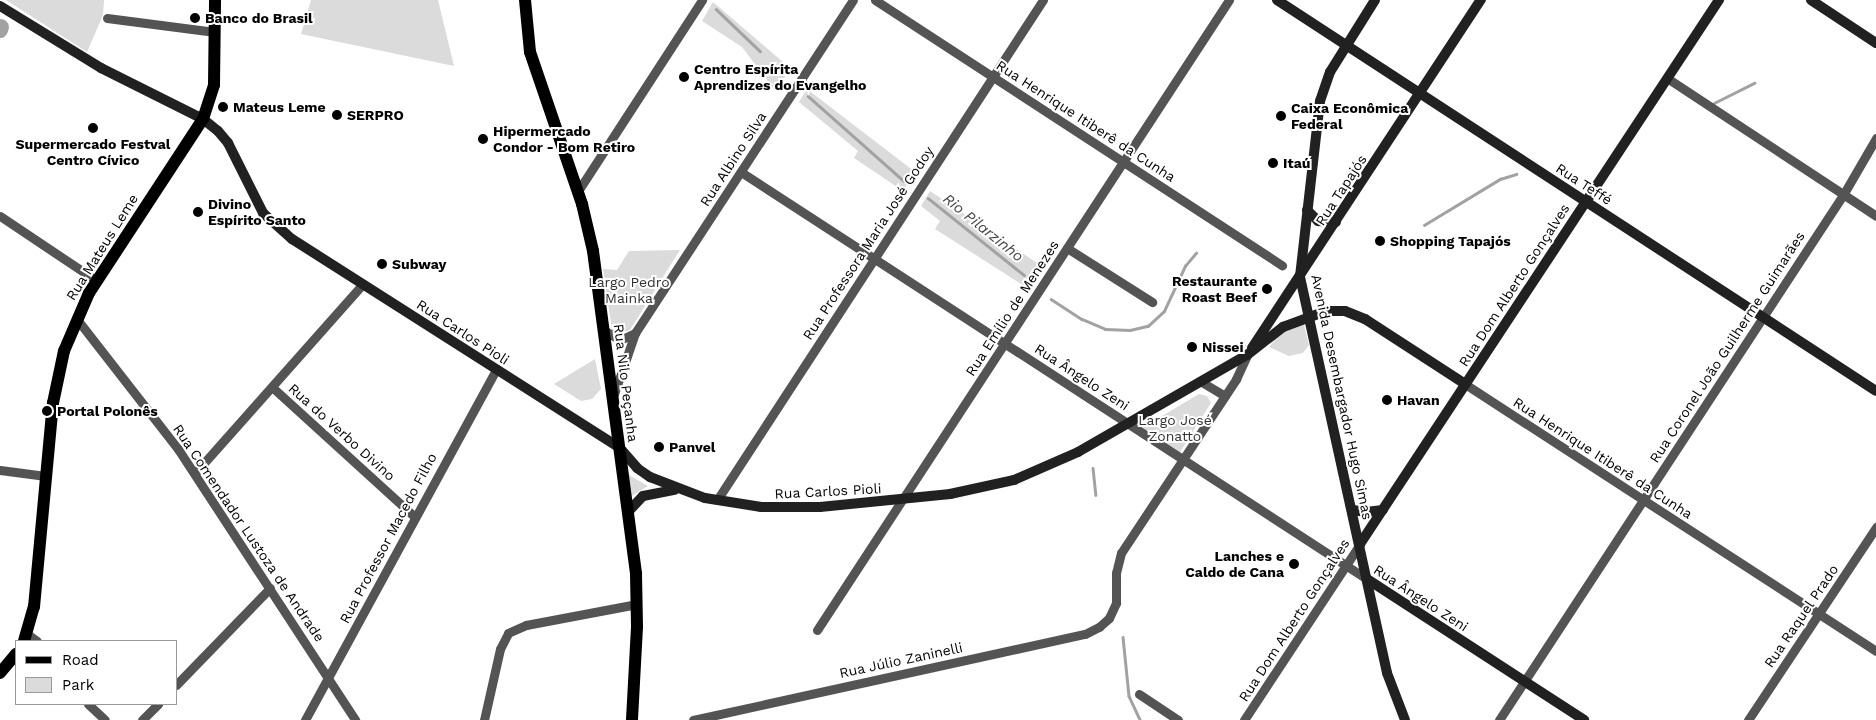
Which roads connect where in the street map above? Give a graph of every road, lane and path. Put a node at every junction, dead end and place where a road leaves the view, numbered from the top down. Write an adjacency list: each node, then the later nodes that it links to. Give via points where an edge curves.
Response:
1 (215, 0): 15 (main road, Rua Mateus Leme)
2 (525, 0): 25 (main road, Rua Nilo Peçanha, via 530,52)
3 (702, 0): 25 (street)
4 (853, 0): 24 (street, Rua Albino Silva)
5 (875, 0): 18 (street, Rua Henrique Itiberê da Cunha)
6 (1043, 0): 18 (street, Rua Professora Maria José Godoy)
7 (1229, 0): 23 (street, Rua Emílio de Menezes)
8 (1277, 0): 17 (main road, Rua Teffé)
9 (1375, 0): 17 (main road, Avenida Desembargador Hugo Simas)
10 (1482, 0): 20 (main road, Rua Tapajós)
11 (1719, 0): 19 (main road, Rua Dom Alberto Gonçalves)
12 (1811, 0): 16 (main road)
13 (0, 6): 21 (main road, Rua Carlos Pioli, via 107,71)
14 (107, 18): 15 (street)
15 (215, 32): 21 (main road, Rua Mateus Leme, via 214,85)
16 (1876, 43)
17 (1346, 45): 20 (main road, Rua Teffé); 28 (main road, Avenida Desembargador Hugo Simas, via 1330,72 1320,100)
18 (993, 77): 23 (street, Rua Henrique Itiberê da Cunha); 33 (street, Rua Professora Maria José Godoy)
19 (1667, 78): 26 (street); 27 (main road, Rua Dom Alberto Gonçalves)
20 (1420, 94): 27 (main road, Rua Teffé); 31 (main road, Rua Tapajós)
21 (203, 120): 36 (main road, Rua Mateus Leme); 37 (main road, Rua Carlos Pioli, via 228,143 256,202 271,222)
22 (1876, 138): 26 (street, Rua Coronel João Guilherme Guimarães)
23 (1124, 162): 32 (street, Rua Emílio de Menezes); 34 (street, Rua Henrique Itiberê da Cunha)
24 (741, 172): 33 (street, Rua Ângelo Zeni); 43 (street, Rua Albino Silva)
25 (578, 191): 42 (main road, Rua Nilo Peçanha, via 589,232)
26 (1843, 195): 30 (street); 40 (street, Rua Coronel João Guilherme Guimarães)
27 (1586, 202): 40 (main road, Rua Teffé); 48 (main road, Rua Dom Alberto Gonçalves)
28 (1308, 210): 31 (main road, via 1318,221); 35 (main road, Avenida Desembargador Hugo Simas)
29 (0, 216): 36 (street)
30 (1876, 216)
31 (1336, 222): 35 (main road, Rua Tapajós)
32 (1068, 248): 38 (street); 44 (street, Rua Emílio de Menezes)
33 (874, 259): 44 (street, Rua Ângelo Zeni); 60 (street, Rua Professora Maria José Godoy)
34 (1282, 265)
35 (1300, 277): 39 (main road, Avenida Desembargador Hugo Simas); 45 (main road, Rua Tapajós)
36 (97, 280): 41 (main road, Rua Mateus Leme)
37 (363, 284): 46 (main road, Rua Carlos Pioli); 49 (street)
38 (1152, 302)
39 (1308, 316): 45 (main road, Rua Carlos Pioli, via 1283,327); 48 (main road, Rua Henrique Itiberê da Cunha, via 1336,310 1365,319); 63 (main road, Avenida Desembargador Hugo Simas)
40 (1763, 317): 50 (main road, Rua Teffé); 62 (street, Rua Coronel João Guilherme Guimarães)
41 (76, 318): 57 (street, Rua Comendador Lustoza de Andrade, via 156,418); 58 (main road, Rua Mateus Leme, via 59,367)
42 (604, 330): 43 (street, via 620,340); 51 (main road, Rua Nilo Peçanha)
43 (635, 333): 51 (street, Rua Albino Silva)
44 (1005, 344): 53 (street, Rua Ângelo Zeni); 61 (street, Rua Emílio de Menezes)
45 (1247, 355): 47 (main road, Rua Carlos Pioli); 52 (street, Rua Tapajós)
46 (496, 369): 54 (main road, Rua Carlos Pioli); 66 (street, Rua Professor Macedo Filho)
47 (1200, 381): 52 (street); 53 (main road, Rua Carlos Pioli)
48 (1465, 384): 62 (street, Rua Henrique Itiberê da Cunha); 64 (main road, Rua Dom Alberto Gonçalves)
49 (272, 387): 57 (street); 66 (street, Rua do Verbo Divino)
50 (1876, 391)
51 (613, 396): 54 (main road, Rua Nilo Peçanha)
52 (1225, 396): 55 (street, Rua Tapajós)
53 (1128, 424): 55 (street, Rua Ângelo Zeni); 61 (main road, Rua Carlos Pioli, via 1034,473 971,491)
54 (619, 447): 59 (main road, Rua Carlos Pioli, via 637,468); 65 (main road, Rua Nilo Peçanha)
55 (1183, 460): 69 (street, Rua Ângelo Zeni); 74 (street, Rua Tapajós, via 1122,553 1116,573 1116,603)
56 (0, 470): 58 (street)
57 (195, 473): 71 (street, Rua Comendador Lustoza de Andrade)
58 (46, 476): 76 (main road, Rua Mateus Leme)
59 (677, 490): 60 (main road, Rua Carlos Pioli); 65 (main road, via 643,496)
60 (717, 500): 61 (main road, Rua Carlos Pioli, via 781,508)
61 (902, 500): 75 (street, Rua Emílio de Menezes)
62 (1643, 500): 73 (street, Rua Henrique Itiberê da Cunha); 81 (street, Rua Coronel João Guilherme Guimarães)
63 (1353, 510): 64 (main road); 68 (main road, Avenida Desembargador Hugo Simas)
64 (1383, 510): 68 (main road, Rua Dom Alberto Gonçalves)
65 (628, 512): 72 (main road, Rua Nilo Peçanha)
66 (416, 517): 80 (street, Rua Professor Macedo Filho)
67 (1876, 527): 73 (street, Rua Raquel Prado)
68 (1360, 544): 69 (street, Rua Dom Alberto Gonçalves); 70 (main road, Avenida Desembargador Hugo Simas)
69 (1346, 566): 70 (street, Rua Ângelo Zeni); 94 (street, Rua Dom Alberto Gonçalves)
70 (1367, 579): 81 (main road, Rua Ângelo Zeni); 95 (main road, Avenida Desembargador Hugo Simas, via 1387,672)
71 (270, 588): 80 (street, Rua Comendador Lustoza de Andrade); 82 (street)
72 (637, 604): 90 (street, via 526,625 508,634 500,649); 91 (main road, Rua Nilo Peçanha)
73 (1818, 614): 77 (street, Rua Henrique Itiberê da Cunha); 98 (street, Rua Raquel Prado)
74 (1109, 618): 92 (street, Rua Júlio Zaninelli, via 1100,627 1084,634)
75 (817, 630)
76 (29, 639)
77 (1876, 651)
78 (15, 655): 79 (main road)
79 (0, 673)
80 (328, 678): 88 (street, Rua Professor Macedo Filho); 89 (street, Rua Comendador Lustoza de Andrade)
81 (1524, 681): 96 (street, Rua Coronel João Guilherme Guimarães); 97 (main road, Rua Ângelo Zeni)
82 (178, 683)
83 (1139, 694): 93 (street)
84 (89, 705): 86 (street)
85 (157, 705): 87 (street)
86 (105, 720)
87 (142, 720)
88 (305, 720)
89 (355, 720)
90 (484, 720)
91 (632, 720)
92 (694, 720)
93 (1178, 720)
94 (1244, 720)
95 (1405, 720)
96 (1499, 720)
97 (1584, 720)
98 (1748, 720)

